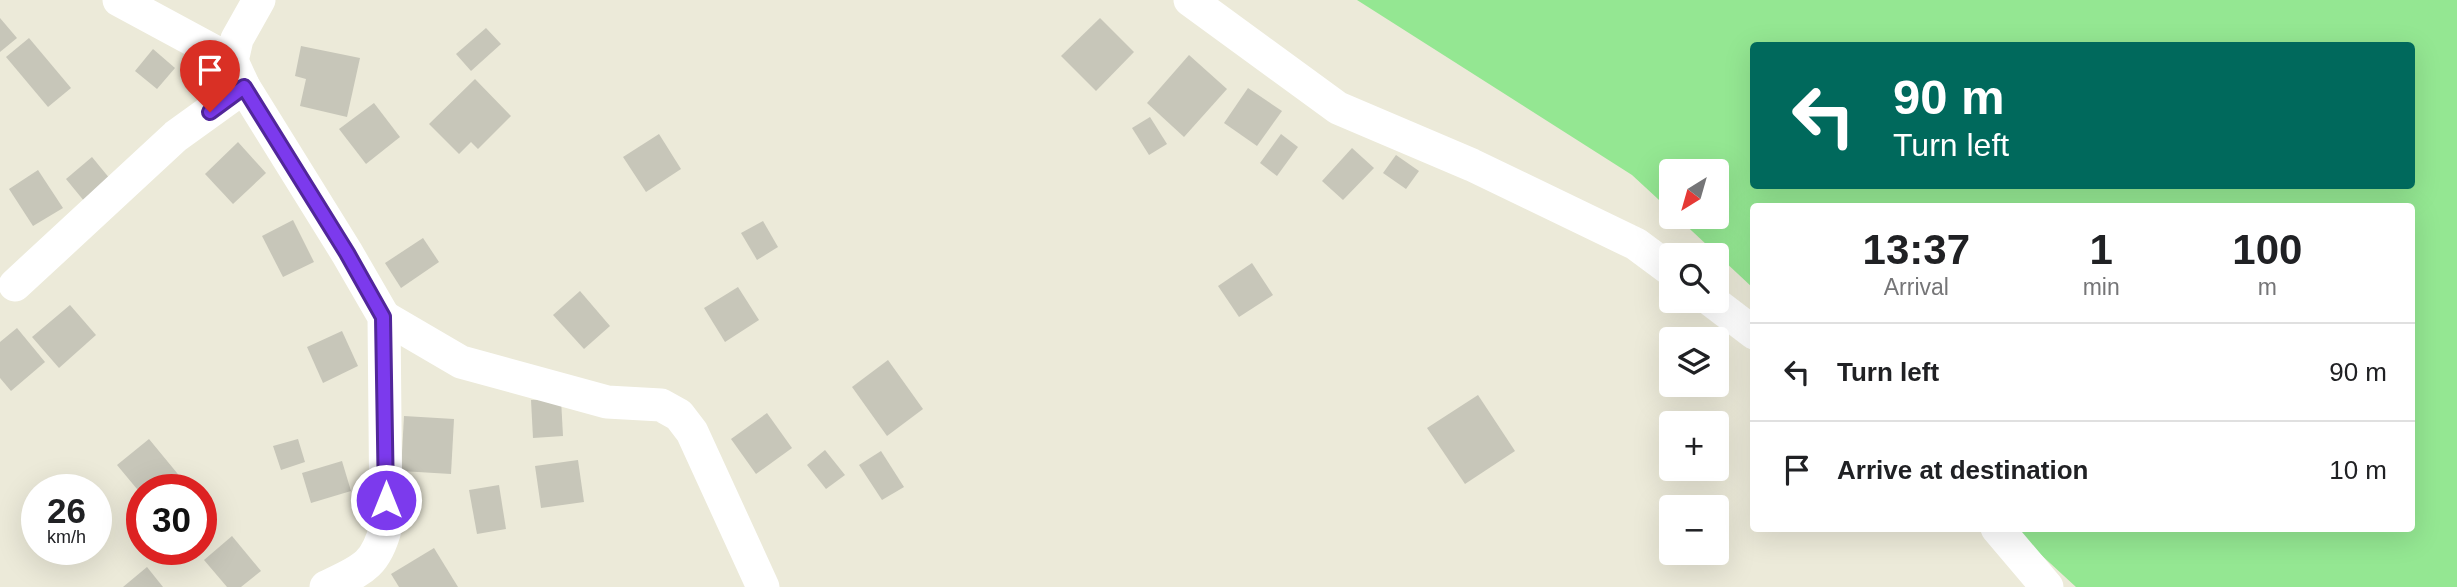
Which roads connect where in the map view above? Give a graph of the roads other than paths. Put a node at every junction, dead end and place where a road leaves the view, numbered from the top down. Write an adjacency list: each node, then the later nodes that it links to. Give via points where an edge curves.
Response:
1 (119, 0): 4 (street)
2 (259, 0): 4 (street, via 237,39)
3 (1190, 0): 5 (street, via 1338,108 1472,165 1636,244)
4 (238, 74): 6 (street); 8 (street)
5 (1659, 262)
6 (15, 285)
7 (1728, 313): 9 (street)
8 (383, 317): 11 (street, via 386,526 380,548 367,565); 12 (street, via 461,362 607,402 661,405 679,415 692,432)
9 (1750, 330)
10 (2000, 532): 13 (street)
11 (339, 584)
12 (763, 587)
13 (2047, 587)

